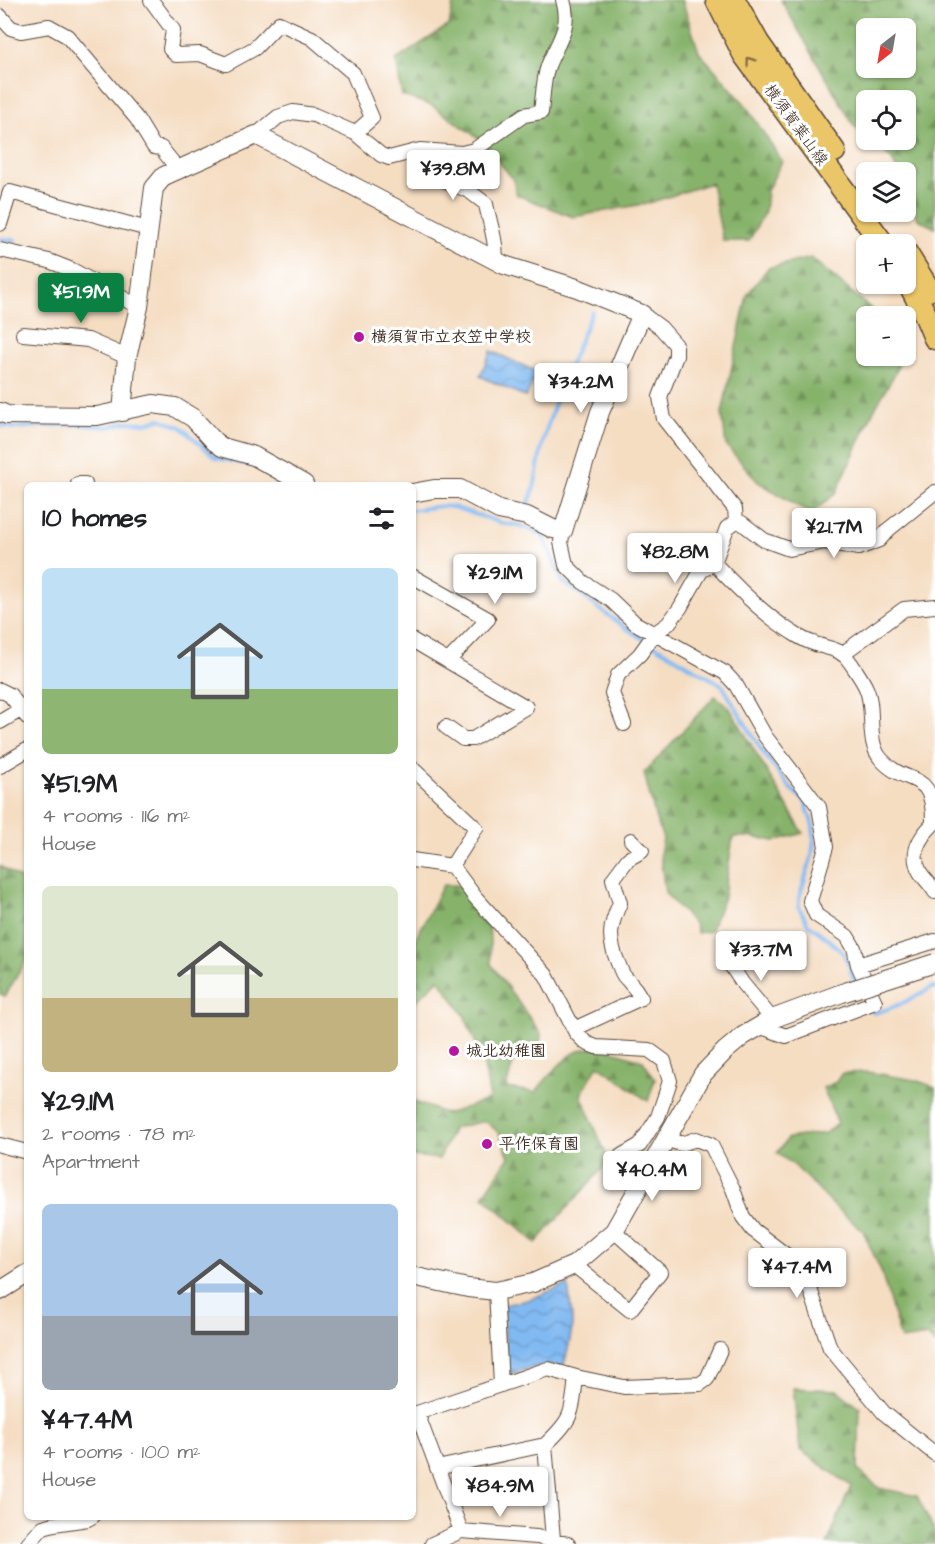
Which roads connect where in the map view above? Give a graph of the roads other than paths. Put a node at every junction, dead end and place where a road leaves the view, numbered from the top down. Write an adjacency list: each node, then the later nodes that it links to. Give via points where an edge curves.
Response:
1 (151, 0): 6 (street, via 173,30 170,49 176,55 200,54 226,64 255,48 279,22 312,38 353,73 372,118)
2 (563, 0): 8 (street, via 565,34 548,68 541,112 524,116 474,150)
3 (717, 0): 13 (main road, 横須賀葉山線, one-way to 3, via 744,54)
4 (734, 0): 10 (main road, 横須賀葉山線, via 758,43)
5 (0, 16): 9 (street, via 11,28 21,31 49,26 67,36 137,119 154,147 161,148)
6 (355, 133): 7 (street, via 314,115 293,112 278,117); 8 (street, via 389,158 420,150)
7 (256, 135): 9 (street); 15 (street)
8 (437, 153): 15 (street, via 435,172 439,178 469,191 486,204 497,248)
9 (178, 169): 12 (street, via 164,176 154,188)
10 (856, 181)
11 (0, 224): 12 (street, via 10,192)
12 (148, 229): 19 (street)
13 (876, 234)
14 (0, 250): 19 (street, via 72,270)
15 (495, 260): 20 (street)
16 (916, 269): 18 (main road)
17 (915, 294): 22 (main road)
18 (935, 300)
19 (139, 307): 23 (street)
20 (642, 314): 29 (street, via 676,345 676,356 660,397 664,419 735,509); 30 (street, via 600,412)
21 (23, 334): 23 (street, via 88,340)
22 (935, 338)
23 (127, 357): 25 (street)
24 (0, 412): 25 (street, via 97,416)
25 (122, 412): 26 (street, via 153,404 175,407 194,417 222,447 254,456)
26 (300, 482)
27 (935, 492): 29 (street, via 879,540 859,548 825,542 789,549 764,540)
28 (416, 493): 30 (street, via 460,489 499,510)
29 (736, 521): 31 (street, via 727,528)
30 (563, 531): 34 (street, via 566,565 635,623)
31 (714, 563): 34 (street, via 701,571 680,608); 36 (street, via 737,588 790,632)
32 (416, 578): 37 (street, via 488,619)
33 (935, 606): 36 (street, via 904,609)
34 (655, 633): 42 (street, via 614,684 612,693); 54 (street, via 725,673 765,736 819,807 826,847 810,900 816,915 847,936)
35 (416, 642): 37 (street)
36 (842, 654): 50 (street, via 867,689 874,746 880,758 918,782 931,796 933,824 920,836 915,858 919,872)
37 (449, 660): 43 (street, via 526,707 473,739 463,739)
38 (0, 690): 39 (street, via 10,695)
39 (24, 712)
40 (24, 713): 41 (street)
41 (0, 722)
42 (624, 724)
43 (446, 727)
44 (24, 752): 45 (street)
45 (0, 766)
46 (416, 772): 49 (street, via 476,828)
47 (631, 840): 56 (street, via 642,851 628,859 613,879 620,903 610,936 622,974 634,984 641,998)
48 (416, 861): 49 (street)
49 (452, 866): 56 (street, via 546,975)
50 (935, 892)
51 (935, 941): 54 (street)
52 (728, 961): 55 (street)
53 (935, 963): 55 (street, bridge)
54 (858, 966): 55 (street, via 875,1002 786,1036)
55 (765, 1023): 57 (street, via 725,1051 703,1074)
56 (574, 1029): 57 (street, via 586,1043 597,1047 649,1050 664,1061 670,1081)
57 (662, 1132): 60 (street); 61 (street); 73 (street, via 681,1144 696,1139 711,1145 743,1217 753,1230 786,1254 808,1283 830,1348 884,1413)
58 (0, 1145): 59 (street)
59 (24, 1151)
60 (621, 1156)
61 (614, 1231): 62 (street); 62 (street, via 660,1272 630,1311)
62 (574, 1265): 66 (street, via 533,1283)
63 (416, 1277): 66 (street)
64 (24, 1281): 65 (street)
65 (0, 1291)
66 (495, 1291): 69 (street)
67 (720, 1350): 68 (street, via 700,1384 624,1387)
68 (576, 1377): 69 (street, via 548,1369); 72 (street, via 572,1412 565,1426)
69 (501, 1385): 70 (street)
70 (416, 1415)
71 (416, 1417): 74 (street)
72 (545, 1445): 74 (street); 77 (street)
73 (935, 1454)
74 (437, 1468): 76 (street)
75 (75, 1520): 78 (street, via 43,1527)
76 (461, 1531): 77 (street); 79 (street)
77 (553, 1539): 80 (street)
78 (28, 1544)
79 (432, 1544)
80 (568, 1544)

